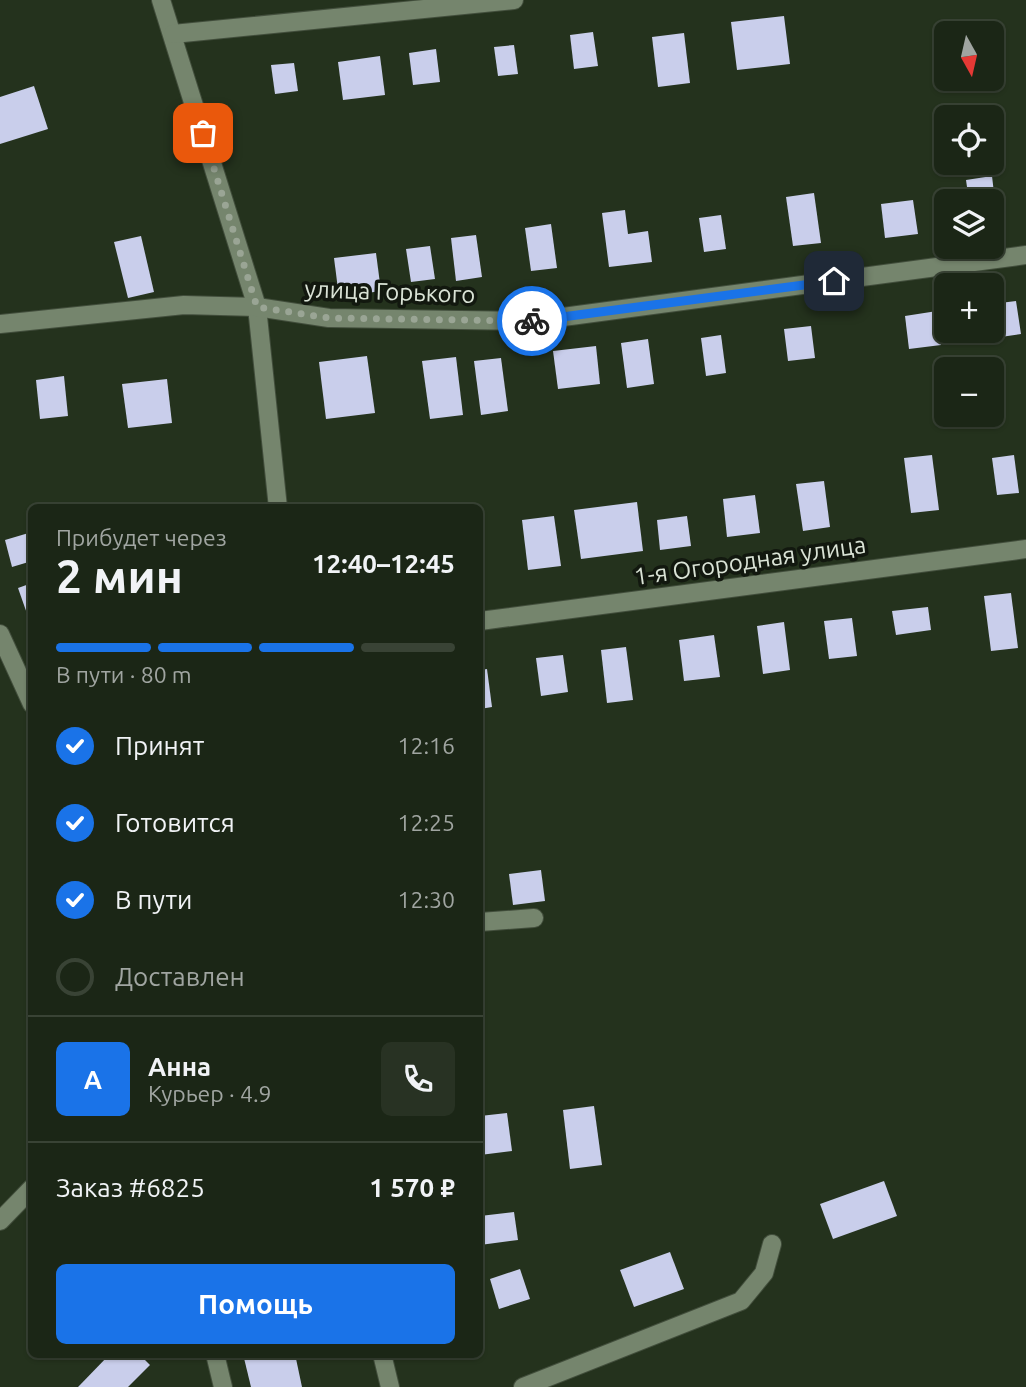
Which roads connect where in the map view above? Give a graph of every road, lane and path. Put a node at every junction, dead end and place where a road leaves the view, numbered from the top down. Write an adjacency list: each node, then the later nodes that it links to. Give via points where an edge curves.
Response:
1 (161, 0): 3 (street)
2 (514, 0): 3 (street)
3 (173, 34): 5 (street)
4 (1026, 255): 5 (street, улица Горького, via 533,321 329,318)
5 (257, 307): 6 (street, улица Горького, via 184,305); 7 (street)
6 (0, 324)
7 (278, 504)
8 (1026, 549): 9 (street, 1-я Огородная улица)
9 (483, 621)
10 (0, 634): 11 (street)
11 (28, 695)
12 (534, 918): 13 (street)
13 (483, 922)
14 (28, 1192): 15 (street)
15 (0, 1221)
16 (772, 1244): 21 (street, via 764,1273 741,1301)
17 (216, 1358): 19 (street)
18 (383, 1358): 20 (street)
19 (223, 1387)
20 (390, 1387)
21 (523, 1387)

